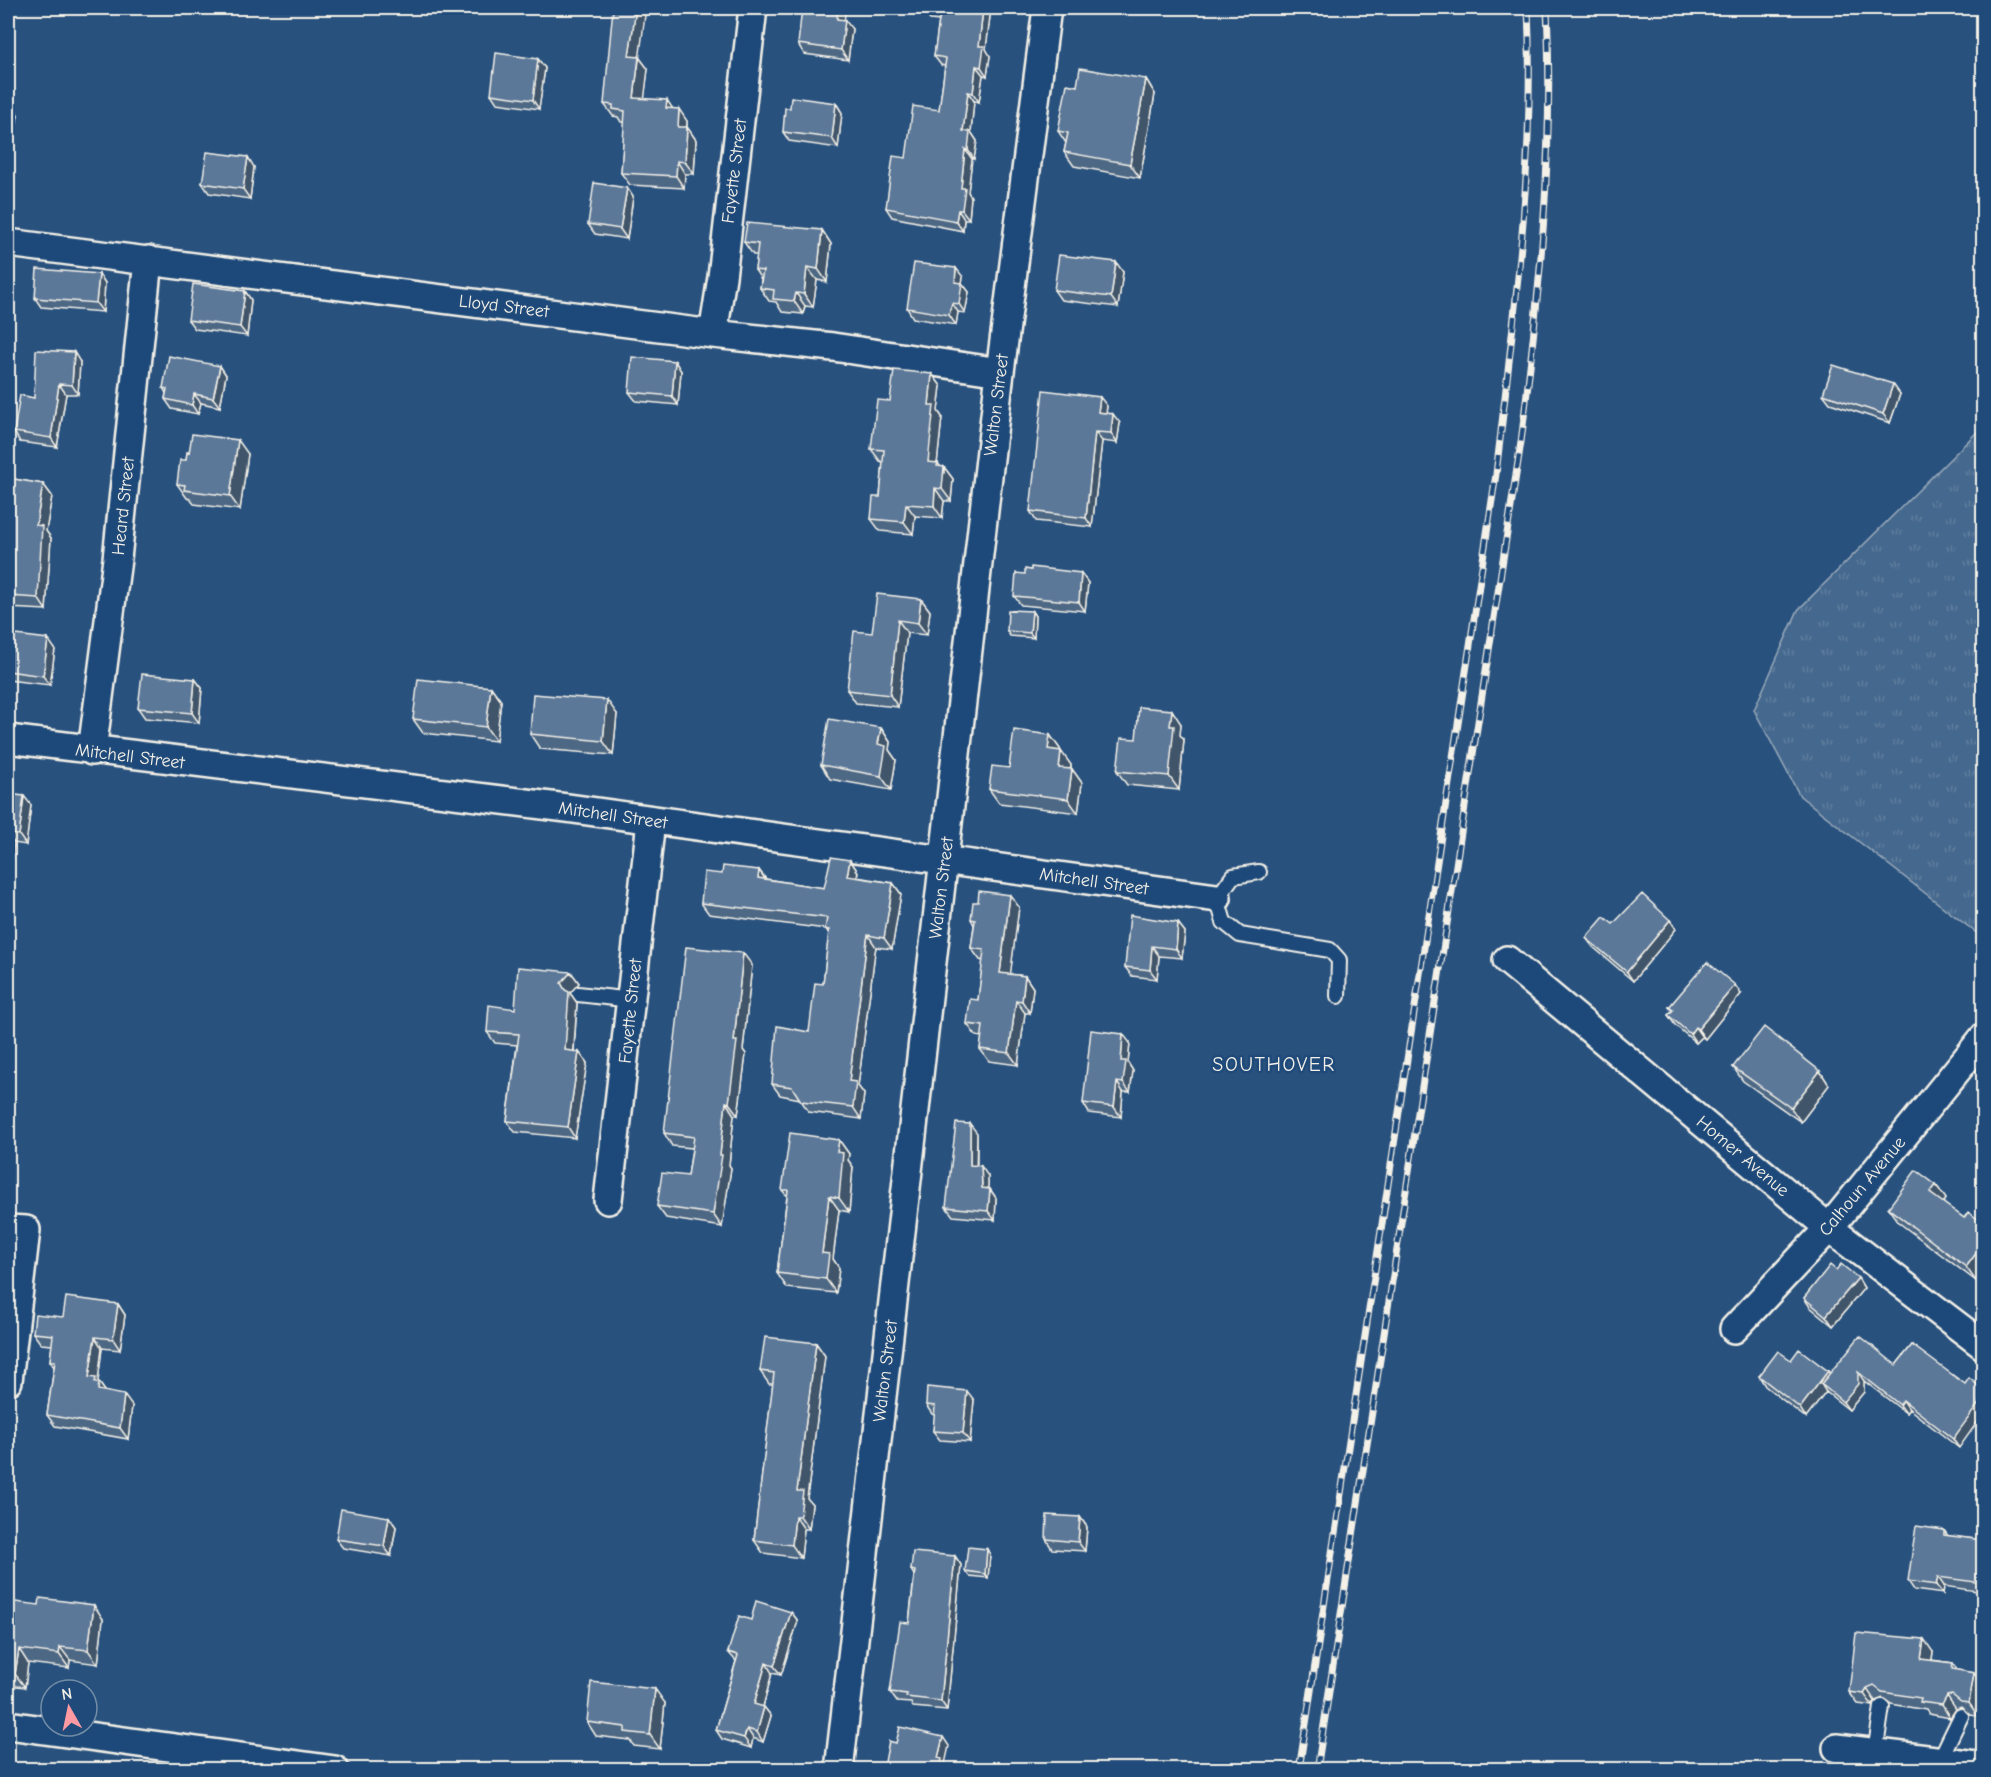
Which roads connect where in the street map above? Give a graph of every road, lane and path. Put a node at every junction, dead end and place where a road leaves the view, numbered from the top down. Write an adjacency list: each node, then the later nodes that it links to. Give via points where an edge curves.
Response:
1 (753, 8): 5 (street, Fayette Street)
2 (1047, 8): 6 (street, Walton Street)
3 (8, 243): 4 (street, Lloyd Street)
4 (148, 260): 5 (street, Lloyd Street); 8 (street, Heard Street, via 117,560)
5 (713, 334): 6 (street, Lloyd Street)
6 (999, 372): 10 (street, Walton Street)
7 (8, 740): 8 (street, Mitchell Street)
8 (92, 751): 9 (street, Mitchell Street)
9 (651, 821): 10 (street, Mitchell Street); 16 (street, Fayette Street)
10 (944, 859): 12 (street, Mitchell Street); 32 (street, Walton Street)
11 (1259, 872): 12 (lane, via 1233,876)
12 (1217, 898): 15 (lane, via 1224,922 1240,935 1330,950 1339,960)
13 (1507, 960): 19 (street, Homer Avenue)
14 (578, 994): 16 (lane)
15 (1338, 996)
16 (632, 1000): 18 (street, Fayette Street)
17 (1983, 1037): 19 (street, Calhoun Avenue)
18 (608, 1200)
19 (1829, 1228): 21 (street, Calhoun Avenue); 22 (street, Homer Avenue)
20 (16, 1229): 23 (street)
21 (1734, 1329)
22 (1983, 1346)
23 (8, 1381)
24 (1882, 1707): 27 (lane)
25 (1961, 1716): 29 (lane)
26 (8, 1725): 31 (street)
27 (1875, 1752): 28 (street); 29 (street)
28 (1841, 1755)
29 (1934, 1763): 30 (street)
30 (1983, 1766)
31 (335, 1770)
32 (838, 1770)

